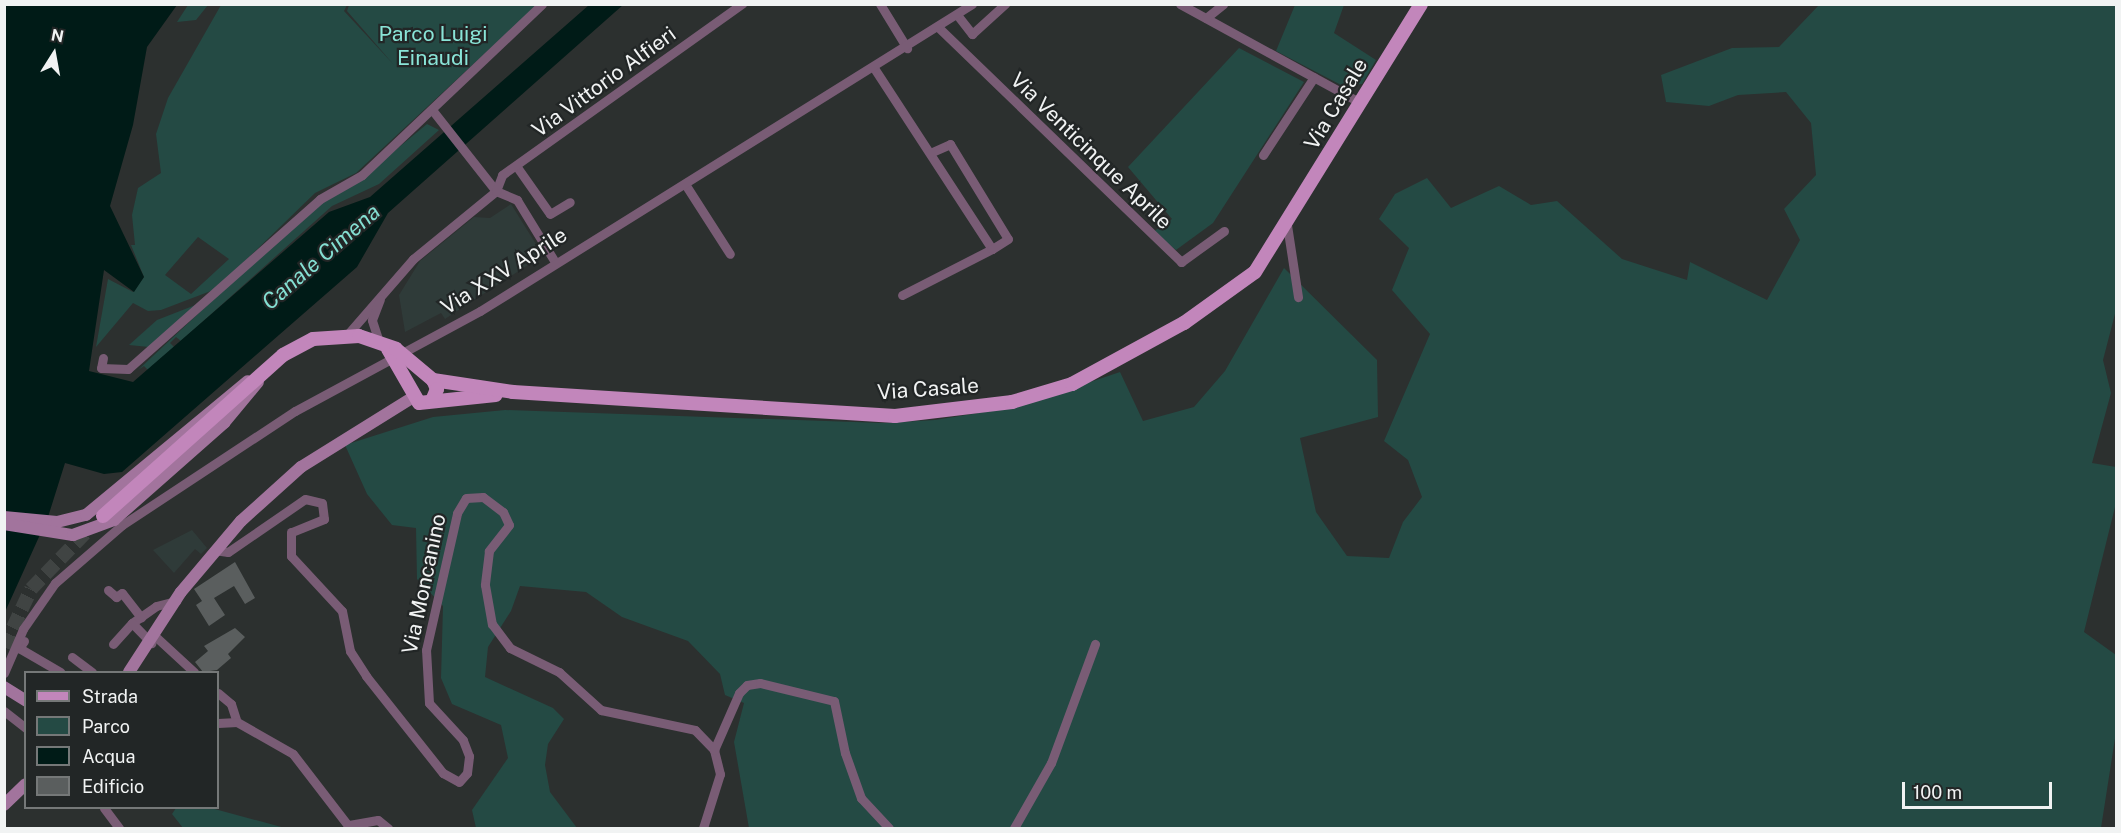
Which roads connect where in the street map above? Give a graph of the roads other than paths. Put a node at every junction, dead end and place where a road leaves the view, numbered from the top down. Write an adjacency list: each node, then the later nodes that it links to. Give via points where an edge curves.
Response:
1 (542, 4): 16 (street)
2 (742, 4): 19 (street, Via Vittorio Alfieri)
3 (880, 4): 12 (street)
4 (972, 4): 9 (street, Via XXV Aprile)
5 (1005, 4): 9 (street, via 972,34)
6 (1180, 4): 10 (street)
7 (1223, 4): 10 (street)
8 (1421, 4): 15 (main road, Via Casale)
9 (958, 16): 11 (street, Via XXV Aprile)
10 (1206, 18): 14 (street)
11 (939, 28): 12 (street, Via XXV Aprile); 26 (street, Via Venticinque Aprile, via 1181,262)
12 (908, 48): 13 (street, Via XXV Aprile)
13 (874, 68): 17 (street); 20 (street, Via XXV Aprile)
14 (1314, 77): 15 (street); 18 (street)
15 (1361, 103): 25 (main road, Via Casale)
16 (433, 111): 22 (street); 35 (street, via 362,176 320,199 128,369 101,368)
17 (930, 153): 21 (street, via 950,144); 23 (street)
18 (1263, 155)
19 (516, 167): 22 (street, Via Vittorio Alfieri, via 501,176); 24 (street, via 550,214)
20 (685, 184): 28 (street); 29 (street, Via XXV Aprile)
21 (979, 190): 23 (street); 27 (street, via 1008,239)
22 (496, 191): 29 (street, via 517,200); 30 (street, Via Vittorio Alfieri, via 438,236)
23 (960, 201): 27 (street)
24 (570, 202)
25 (1287, 225): 32 (street); 39 (main road, Via Casale, via 1255,272 1224,298 1116,363 1072,384 1012,402 895,416)
26 (1224, 231)
27 (992, 249): 31 (street)
28 (730, 254)
29 (555, 262): 45 (street, Via XXV Aprile, via 480,311 295,411 122,525)
30 (382, 295): 33 (street, Via Vittorio Alfieri); 34 (street, Via Vittorio Alfieri, via 372,320)
31 (902, 295)
32 (1298, 297)
33 (347, 335): 34 (main road); 36 (main road, via 301,344)
34 (382, 344): 37 (main road); 38 (main road)
35 (103, 358)
36 (270, 367): 41 (street, via 230,392 101,505 73,520 37,522); 42 (main road)
37 (432, 379): 38 (main road, via 416,378); 39 (main road); 40 (main road, via 437,389)
38 (409, 388): 40 (main road, via 424,404); 44 (street, via 301,467)
39 (513, 392): 40 (main road)
40 (432, 401)
41 (4, 517)
42 (109, 518): 43 (street, via 73,535)
43 (4, 524)
44 (213, 550): 47 (street); 69 (street, Via Moncanino, via 228,552 305,499 322,503 324,519 291,532 291,556 342,611 350,651 366,676 443,773 459,782 467,773 469,756 459,735 429,703 426,650 457,513 466,498 483,497 508,519 507,530 489,551 485,585 492,624 510,648 559,672 601,710 695,730)
45 (62, 577): 54 (street, Via XXV Aprile, via 19,648); 58 (street, Via XXV Aprile, via 23,629)
46 (108, 590): 48 (street, via 116,597 122,593)
47 (176, 602): 48 (street, via 156,606); 50 (street)
48 (141, 616): 49 (street)
49 (132, 623): 50 (street); 51 (street)
50 (154, 640): 56 (street); 57 (street)
51 (113, 644)
52 (1095, 644): 78 (street, via 1051,763)
53 (72, 657): 55 (street)
54 (58, 671)
55 (91, 671)
56 (130, 671)
57 (193, 671)
58 (4, 675): 61 (street)
59 (4, 687): 63 (street)
60 (4, 693): 64 (street)
61 (24, 694)
62 (219, 694): 66 (street, via 231,704)
63 (24, 701)
64 (24, 706)
65 (4, 711): 68 (street)
66 (237, 722): 67 (street); 73 (street, via 292,754)
67 (219, 723)
68 (24, 726)
69 (714, 750): 76 (street, via 720,774); 77 (street, via 739,693 747,686 760,683 834,701 845,753 861,798)
70 (24, 786): 71 (street)
71 (4, 805)
72 (105, 809): 74 (street)
73 (350, 827): 75 (street, via 378,820)
74 (119, 828)
75 (388, 828)
76 (703, 828)
77 (889, 828)
78 (1014, 828)

